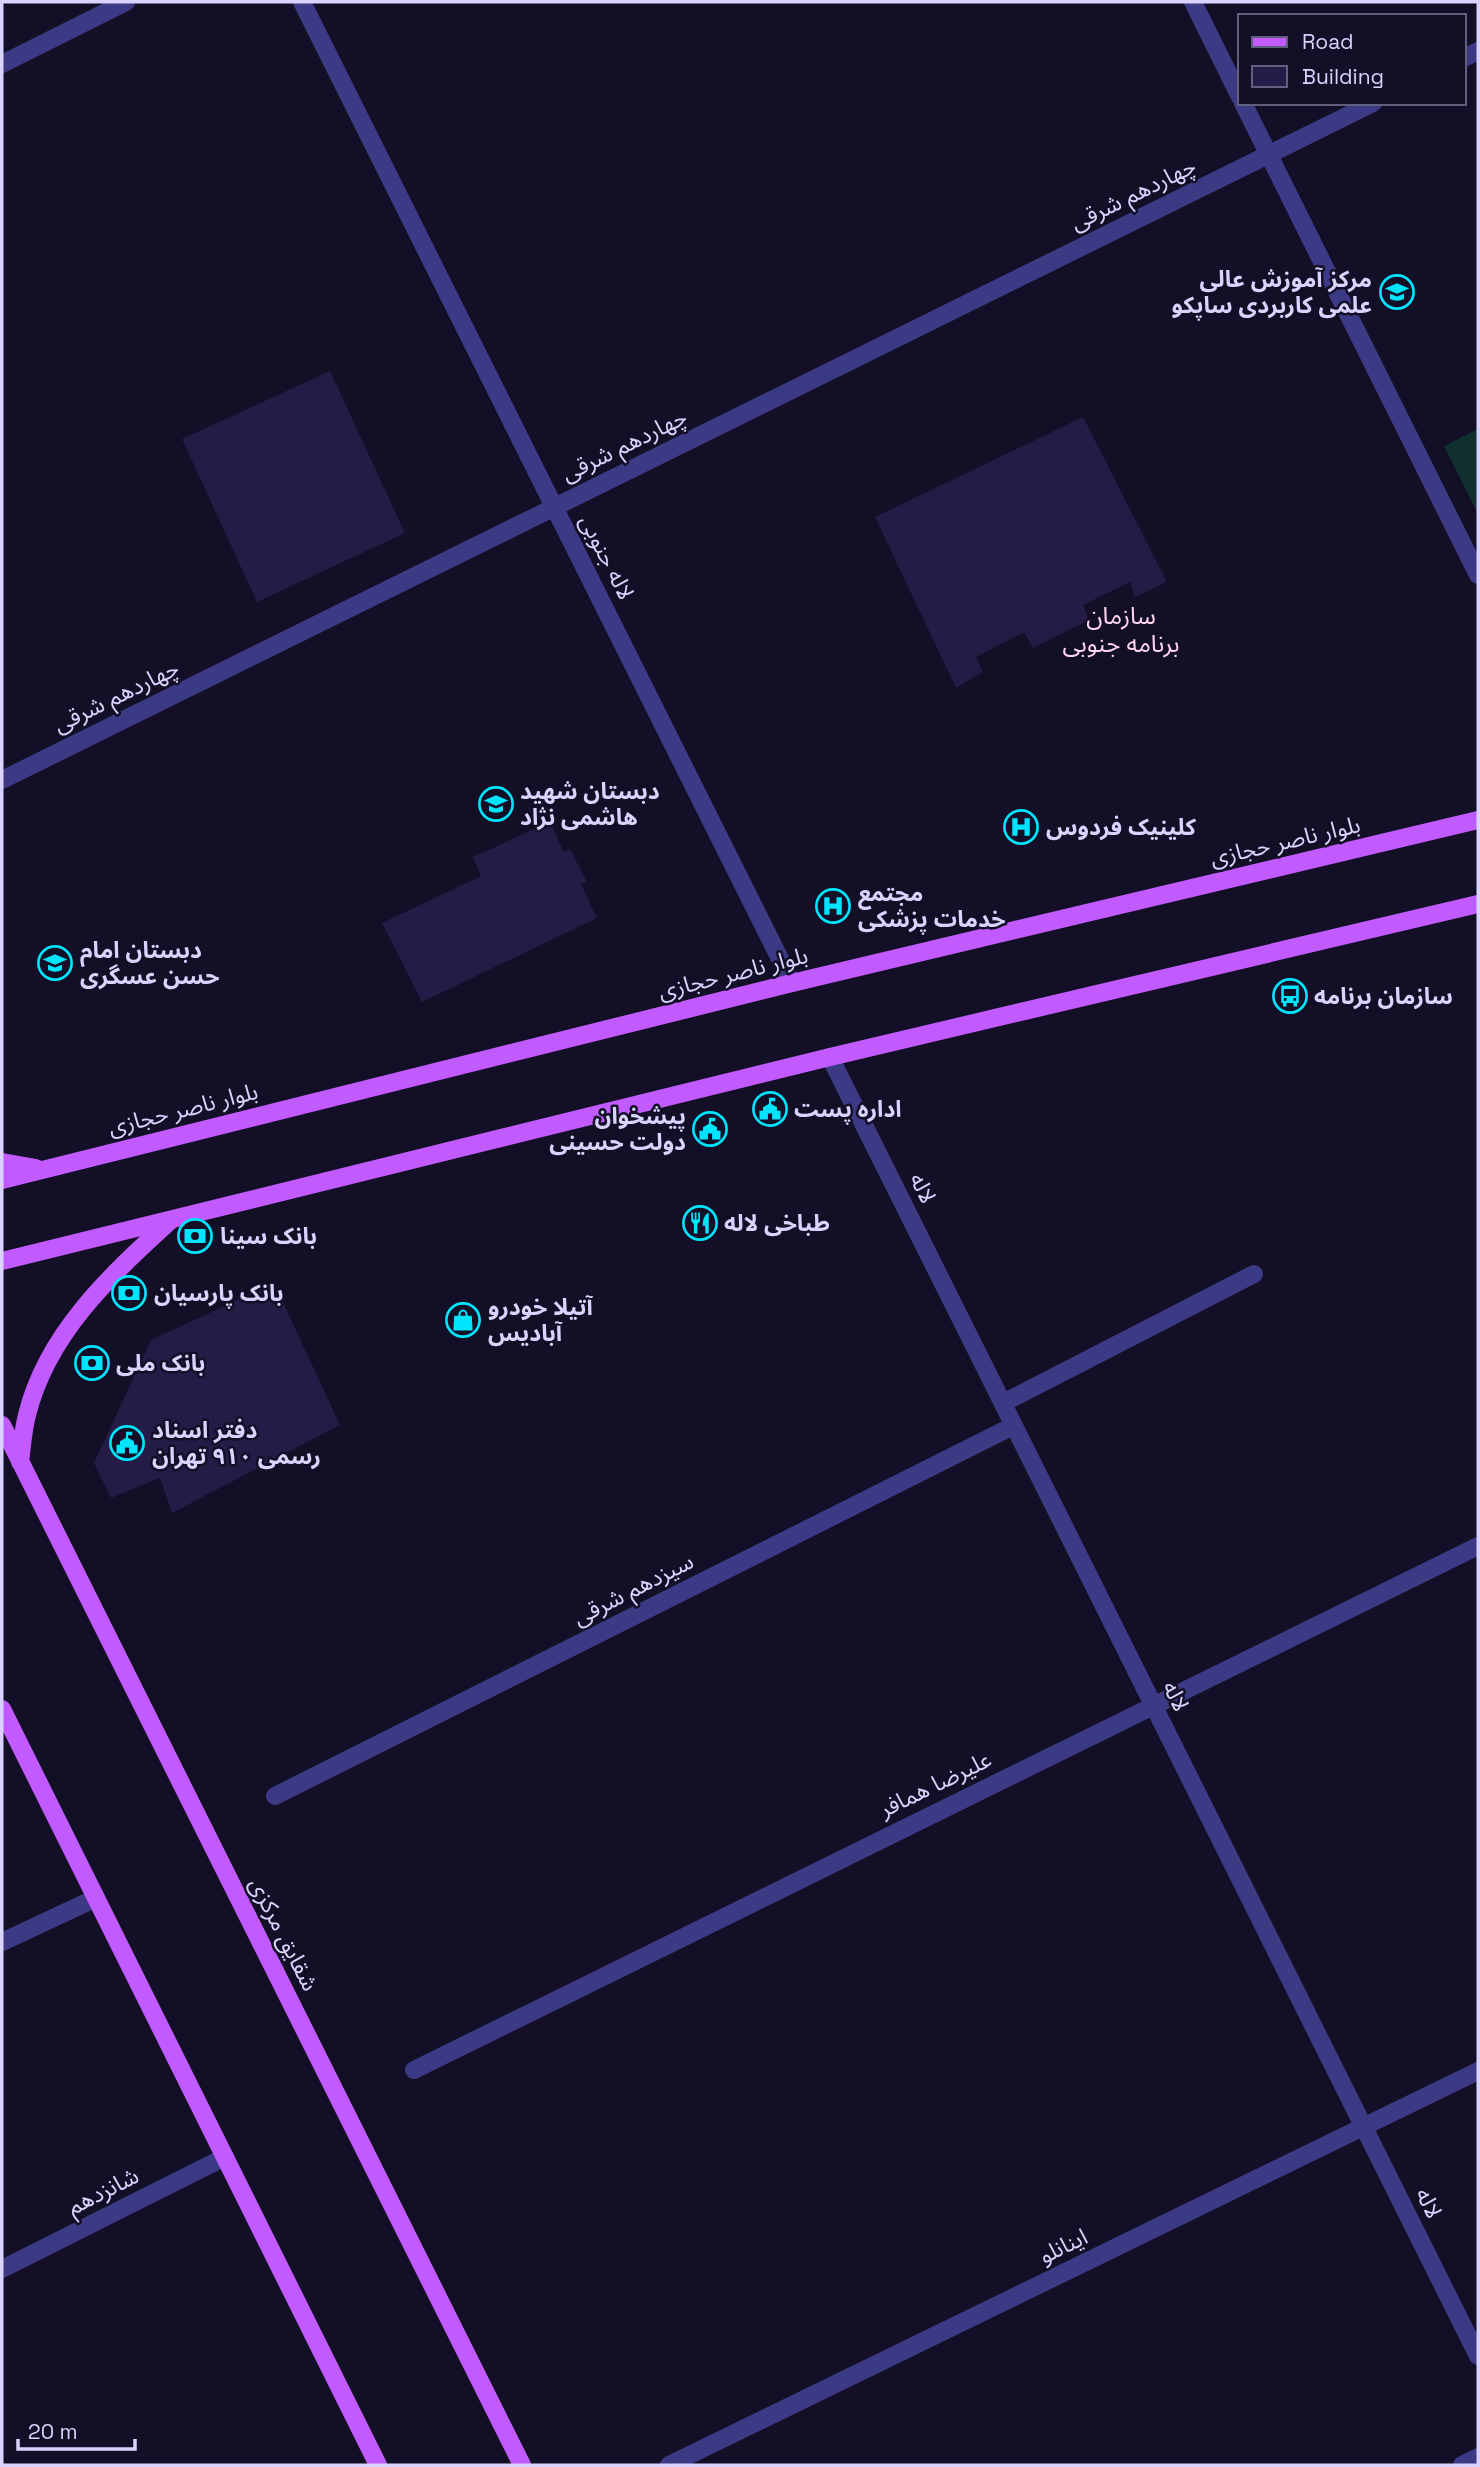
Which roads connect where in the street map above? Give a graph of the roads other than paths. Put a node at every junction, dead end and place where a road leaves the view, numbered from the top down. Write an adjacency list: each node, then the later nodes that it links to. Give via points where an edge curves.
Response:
1 (126, 2): 4 (street)
2 (303, 2): 9 (street, لاله جنوبی)
3 (1193, 2): 5 (street)
4 (2, 64)
5 (1238, 93)
6 (1244, 105): 8 (street)
7 (1369, 105): 8 (street, چهاردهم شرقی)
8 (1269, 155): 9 (street, چهاردهم شرقی); 10 (street)
9 (555, 507): 11 (street, چهاردهم شرقی); 14 (street, لاله جنوبی)
10 (1478, 575)
11 (2, 780)
12 (1478, 820): 14 (main road, بلوار ناصر حجازی)
13 (1478, 904): 15 (main road)
14 (792, 983): 17 (main road, بلوار ناصر حجازی)
15 (830, 1058): 19 (main road); 22 (street, لاله)
16 (2, 1162): 17 (main road)
17 (43, 1170): 18 (main road, بلوار ناصر حجازی)
18 (2, 1180)
19 (174, 1217): 20 (main road); 25 (main road, via 115,1273 58,1340 27,1415)
20 (2, 1261)
21 (1254, 1274): 22 (street)
22 (1003, 1403): 24 (street, لاله)
23 (2, 1425): 25 (main road, شقایق مرکزی)
24 (1013, 1426): 27 (street, لاله); 29 (street, سیزدهم شرقی)
25 (20, 1462): 40 (main road, شقایق مرکزی)
26 (1478, 1546): 27 (street, علیرضا همافر)
27 (1153, 1704): 32 (street, علیرضا همافر); 34 (street, لاله)
28 (2, 1709): 30 (main road)
29 (275, 1796)
30 (96, 1898): 31 (street); 35 (main road)
31 (2, 1942)
32 (414, 2070)
33 (1478, 2071): 34 (street, اینانلو)
34 (1364, 2127): 37 (street, لاله); 41 (street, اینانلو)
35 (225, 2157): 36 (street, شانزدهم); 39 (main road)
36 (2, 2269)
37 (1478, 2356)
38 (1478, 2457): 42 (street)
39 (378, 2465)
40 (522, 2465)
41 (669, 2465)
42 (1462, 2465)

